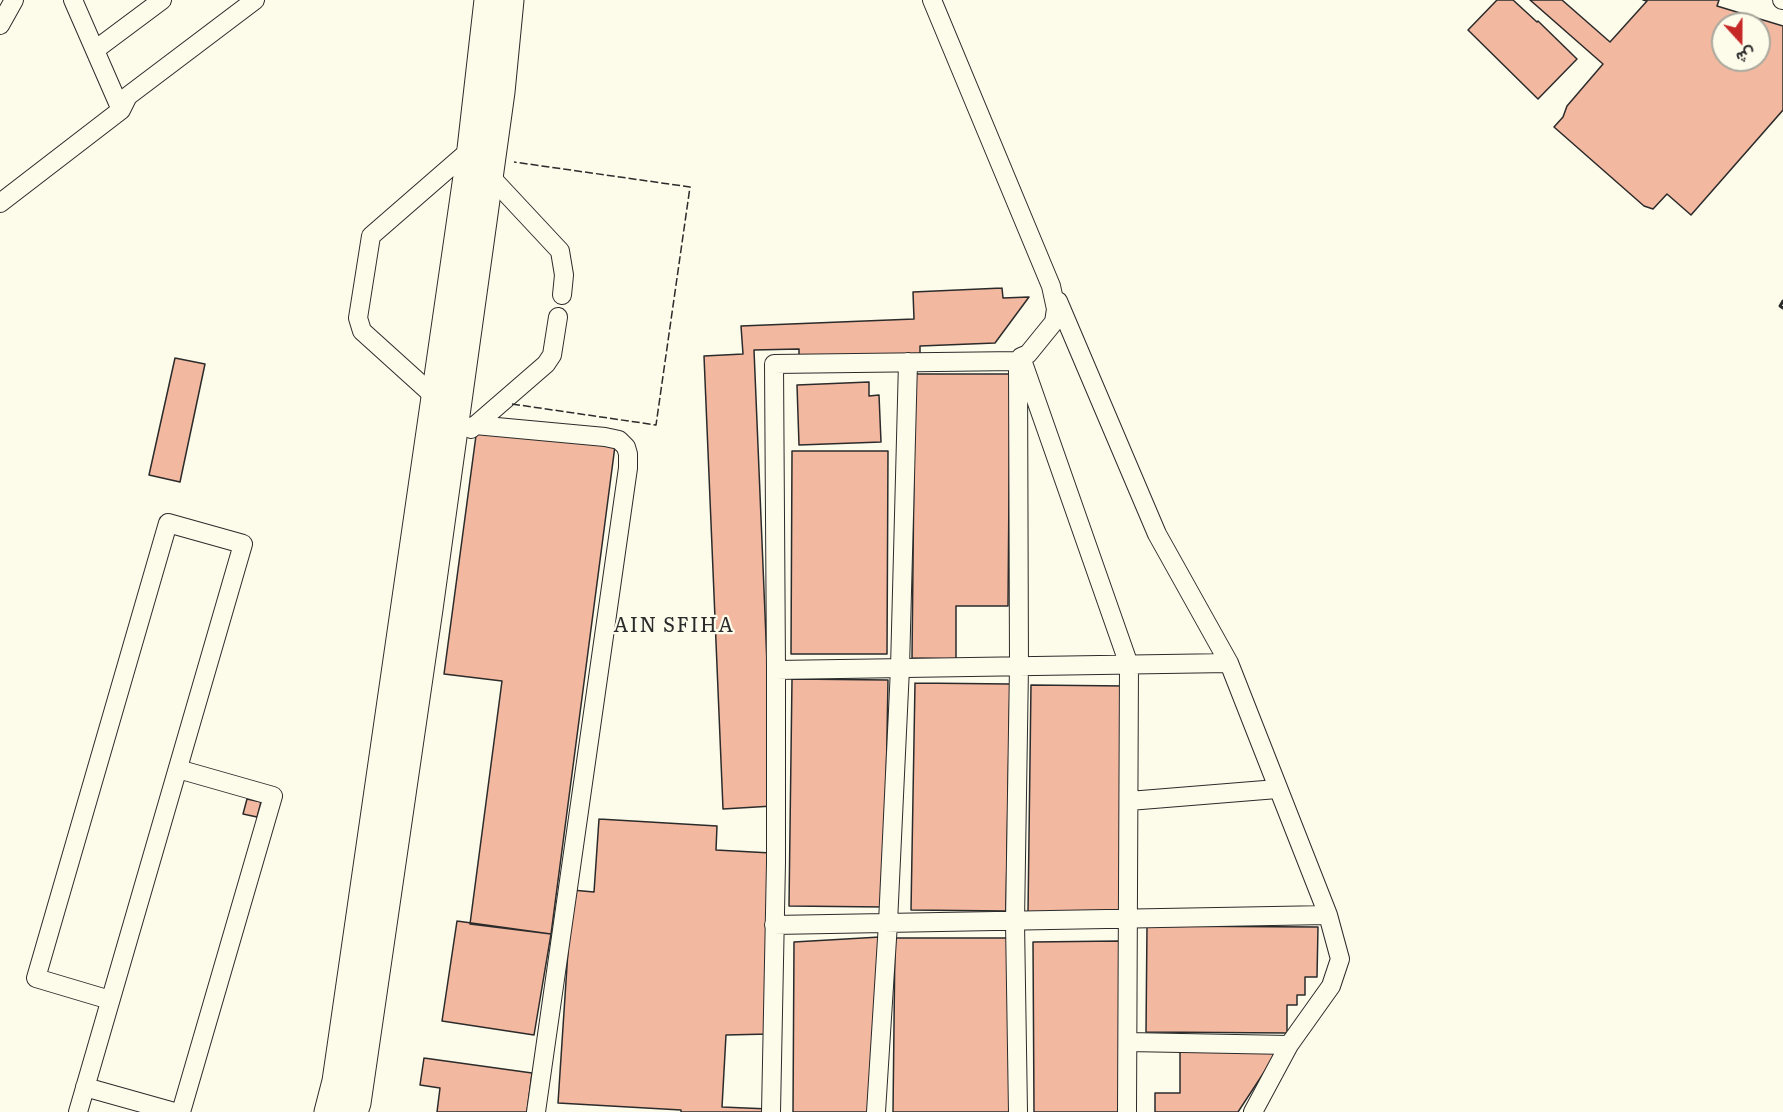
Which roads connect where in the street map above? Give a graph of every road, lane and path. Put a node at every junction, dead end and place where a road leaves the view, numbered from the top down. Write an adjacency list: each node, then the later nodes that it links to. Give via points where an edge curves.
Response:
1 (14, 0): 8 (street)
2 (73, 0): 9 (street)
3 (162, 0): 9 (street)
4 (255, 0): 10 (street, via 128,96)
5 (489, 0): 11 (highway)
6 (510, 0): 12 (highway)
7 (932, 0): 14 (street)
8 (0, 25)
9 (95, 50): 10 (street)
10 (121, 110): 13 (street)
11 (471, 149): 19 (highway); 19 (street, via 371,236 358,318 362,331)
12 (490, 176): 15 (street, via 560,251); 21 (highway)
13 (0, 203)
14 (1051, 286): 17 (street, via 1056,309 1054,322); 22 (street, via 1157,534)
15 (562, 295)
16 (558, 317): 20 (street, via 552,355 546,364)
17 (1020, 359): 18 (street); 23 (street); 24 (street)
18 (908, 362): 25 (street); 26 (street, via 774,364)
19 (435, 397): 43 (highway, via 336,1081)
20 (475, 425): 21 (street); 39 (street, via 605,437 619,440 628,454)
21 (450, 455): 44 (highway)
22 (1229, 663): 23 (street); 28 (street)
23 (1129, 665): 24 (street); 29 (street)
24 (1019, 666): 25 (street); 32 (street)
25 (900, 668): 26 (street); 33 (street)
26 (776, 670): 34 (street)
27 (178, 769): 35 (street); 35 (street, via 243,544 168,523 36,978); 42 (street, via 273,796)
28 (1277, 789): 29 (street); 30 (street)
29 (1129, 801): 31 (street)
30 (1328, 915): 31 (street); 37 (street, via 1340,958 1331,986)
31 (1129, 919): 32 (street); 36 (street)
32 (1015, 922): 33 (street); 47 (street)
33 (888, 923): 34 (street); 46 (street)
34 (774, 925): 45 (street)
35 (110, 1000): 38 (street)
36 (1128, 1042): 37 (street); 48 (street)
37 (1289, 1045): 49 (street)
38 (85, 1087): 40 (street); 41 (street)
39 (541, 1111)
40 (78, 1112)
41 (174, 1112)
42 (181, 1112)
43 (328, 1112)
44 (354, 1112)
45 (771, 1112)
46 (876, 1112)
47 (1018, 1112)
48 (1127, 1112)
49 (1253, 1112)

